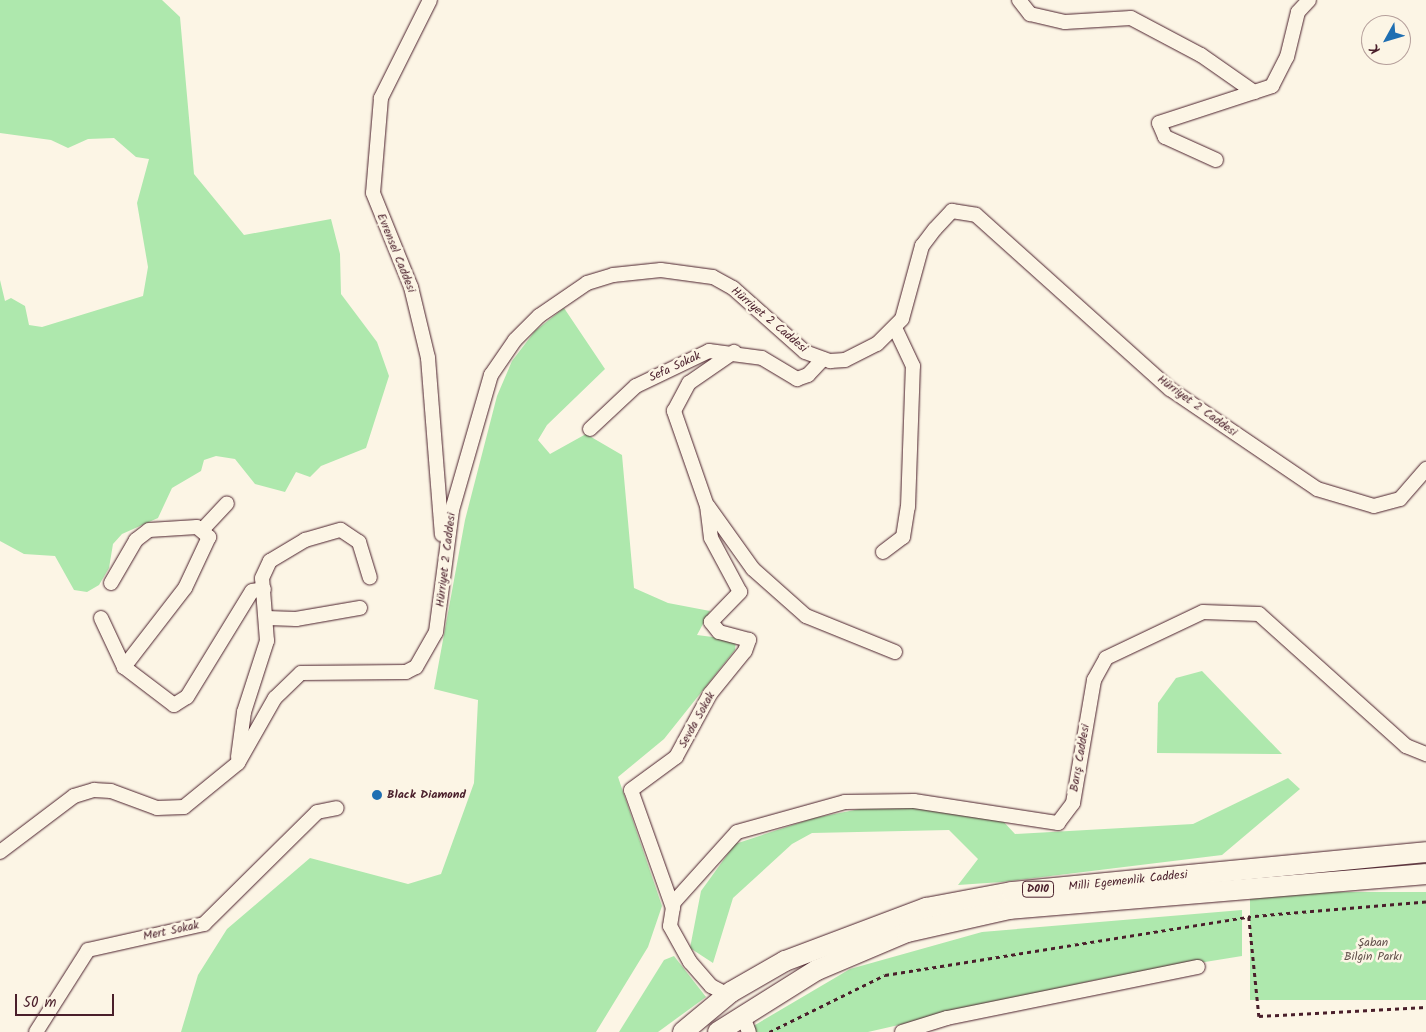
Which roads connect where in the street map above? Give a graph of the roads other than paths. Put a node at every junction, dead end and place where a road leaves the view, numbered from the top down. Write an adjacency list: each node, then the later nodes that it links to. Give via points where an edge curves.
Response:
1 (430, 0): 16 (street, Evrensel Caddesi, via 381,98 373,193 410,287 428,358)
2 (1019, 0): 4 (street, via 1030,14 1065,22 1131,18 1201,55)
3 (1309, 0): 4 (street, via 1298,12 1287,57 1272,86)
4 (1254, 92): 5 (street, via 1159,123 1165,137)
5 (1216, 160)
6 (895, 328): 8 (street, Hürriyet 2 Caddesi, via 865,353 845,360); 10 (street, Hürriyet 2 Caddesi, via 902,319 922,246 952,211 976,215 1170,389 1317,489 1374,506 1400,499); 14 (street, via 913,366 908,507 903,537)
7 (734, 352): 8 (street, Sefa Sokak, via 762,358 797,379 808,375); 9 (street, Sefa Sokak, via 709,351 636,386); 12 (street, Sevda Sokak, via 689,383 674,411)
8 (823, 359): 16 (street, Hürriyet 2 Caddesi, via 805,352 733,288 713,277 661,270 613,276 563,298 515,340 491,375 452,510)
9 (590, 429)
10 (1426, 469)
11 (227, 503): 13 (street)
12 (707, 506): 22 (street, via 753,569 806,616); 30 (street, Sevda Sokak, via 711,538 740,592 711,622 719,632 749,640 745,651 710,694 676,757 631,790)
13 (203, 529): 17 (street, via 149,530 132,546); 23 (street, via 209,537 207,546 184,588)
14 (883, 552)
15 (370, 577): 18 (street, via 359,542 341,530 306,540 270,561 262,578)
16 (444, 577): 25 (street, Hürriyet 2 Caddesi, via 436,632 416,667 406,672 301,673 275,698)
17 (111, 583)
18 (264, 589): 21 (street); 23 (street, via 252,591 181,703 165,702)
19 (360, 608): 21 (street, via 296,619)
20 (101, 618): 23 (street)
21 (267, 618): 25 (street, via 264,655 244,712)
22 (895, 652)
23 (124, 667)
24 (1426, 754): 30 (street, Barış Caddesi, via 1406,746 1259,614 1204,612 1106,658 1094,680 1073,803 1058,823 914,801 845,802 816,808 737,832 698,870)
25 (238, 763): 27 (street, Hürriyet 2 Caddesi, via 184,807 158,808 112,791 74,796)
26 (336, 808): 34 (street, Mert Sokak, via 317,812 204,924 88,950)
27 (0, 852)
28 (1426, 852): 32 (highway, Milli Egemenlik Caddesi / D010, via 1012,892 926,908 785,961)
29 (1426, 874): 33 (highway, Milli Egemenlik Caddesi / D010, via 1009,909 907,932 817,970)
30 (673, 908): 32 (street, via 670,926 690,962 711,986)
31 (1198, 967): 37 (street, via 947,1018)
32 (728, 995): 35 (highway, Milli Egemenlik Caddesi / D010)
33 (746, 1023): 36 (highway, Milli Egemenlik Caddesi / D010)
34 (36, 1032)
35 (683, 1032)
36 (718, 1032)
37 (902, 1032)

